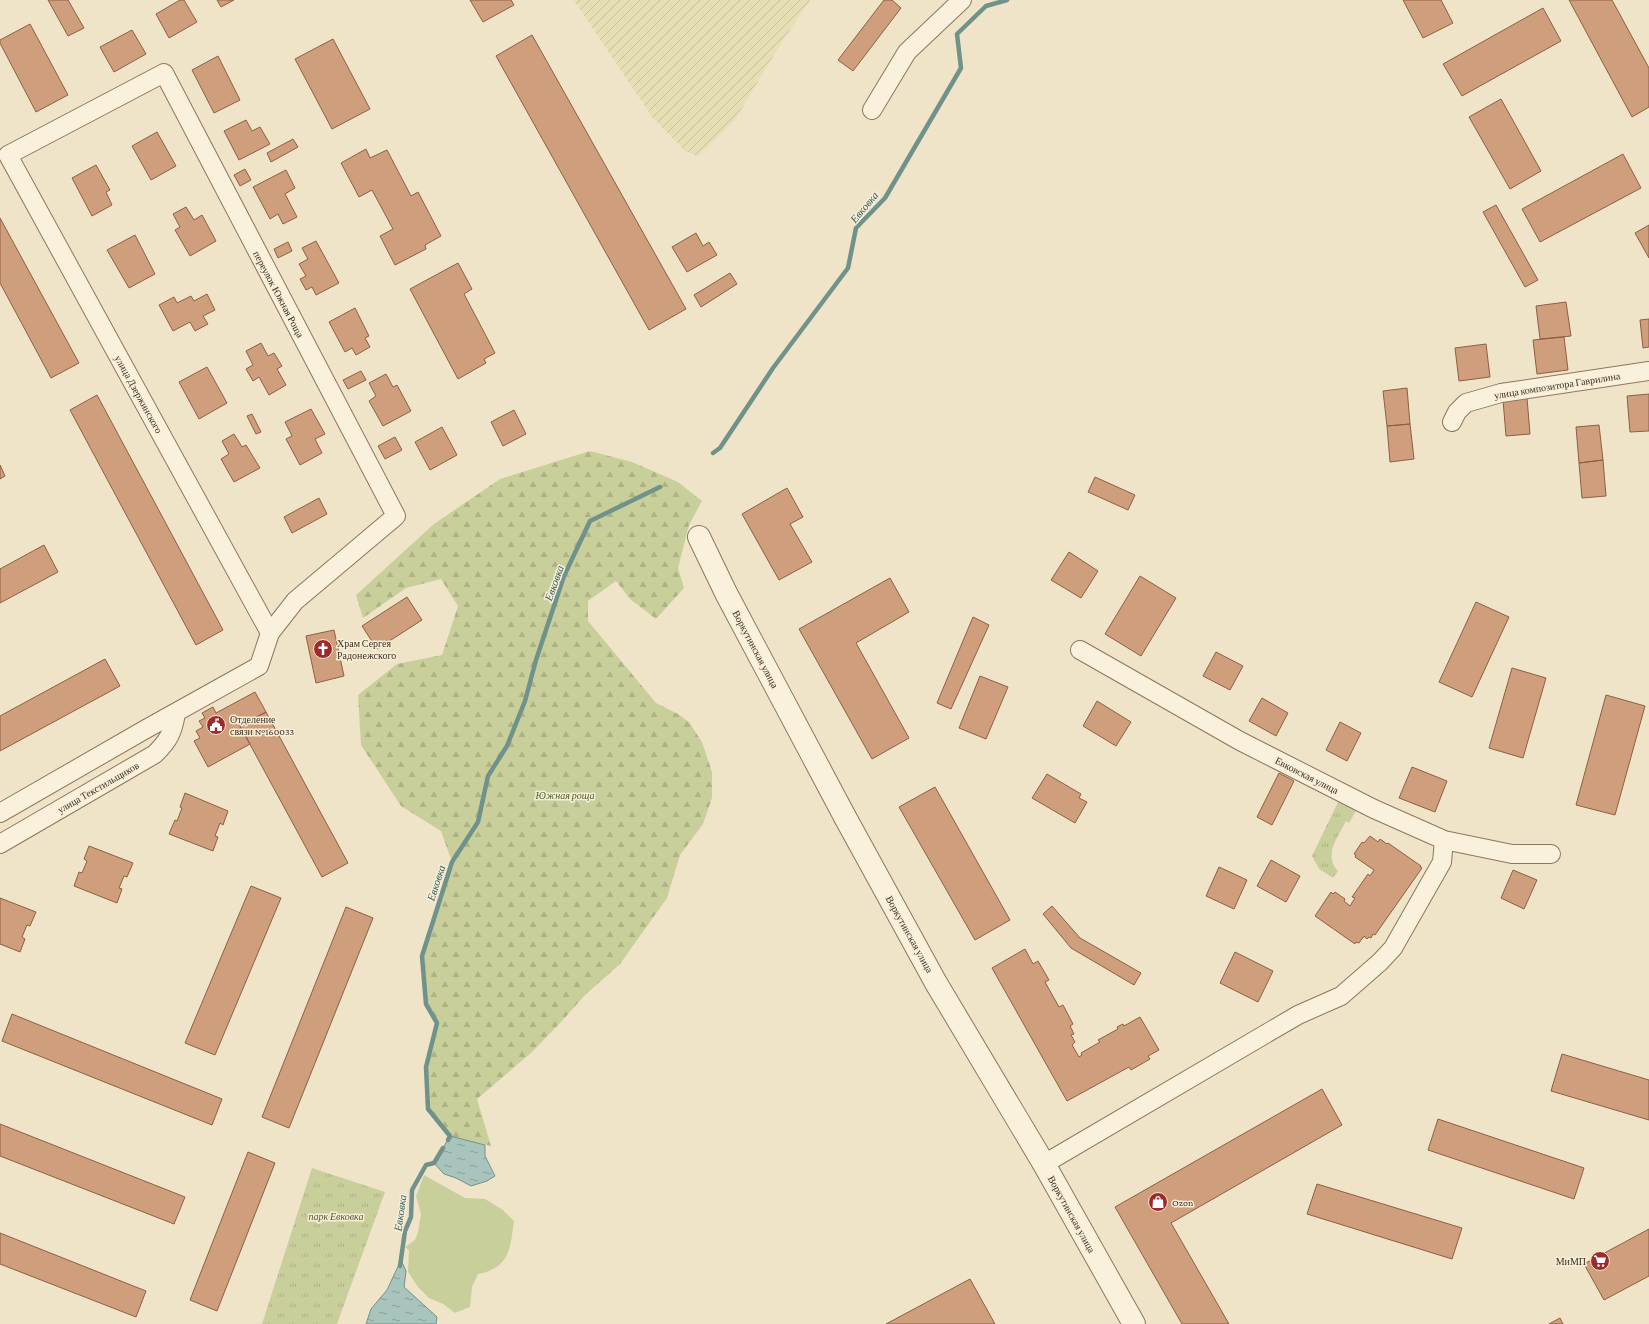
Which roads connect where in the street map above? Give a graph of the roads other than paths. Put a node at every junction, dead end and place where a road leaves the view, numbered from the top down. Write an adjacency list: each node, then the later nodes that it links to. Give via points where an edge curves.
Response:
1 (962, 0): 2 (street, via 907,52)
2 (872, 110)
3 (8, 155): 7 (street, улица Дзержинского); 7 (street, переулок Южная Роща, via 164,73 396,516 295,601)
4 (1649, 372): 5 (street, улица композитора Гаврилина, via 1501,393 1466,403)
5 (1452, 422)
6 (699, 536): 14 (street, Воркутинская улица, via 729,600 929,970)
7 (270, 633): 9 (street, via 259,666)
8 (1080, 650): 11 (street, Евковская улица, via 1240,741 1374,809)
9 (176, 713): 10 (street); 12 (street, улица Текстильщиков, via 174,728 167,742 155,754)
10 (0, 813)
11 (1444, 840): 13 (street, Евковская улица, via 1512,854); 14 (street, via 1442,862 1393,948 1341,996 1298,1015)
12 (0, 844)
13 (1551, 854)
14 (1044, 1164): 15 (street, Воркутинская улица)
15 (1134, 1324)

